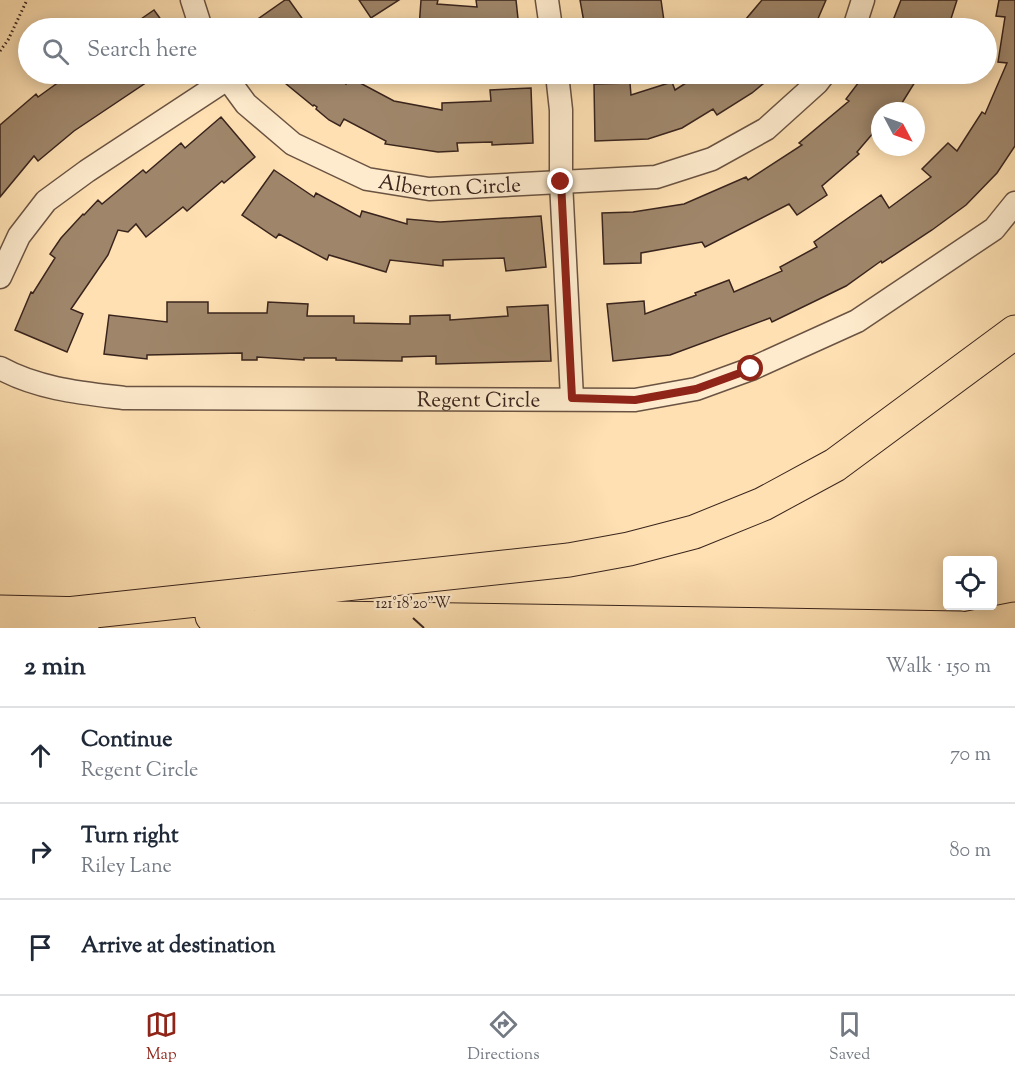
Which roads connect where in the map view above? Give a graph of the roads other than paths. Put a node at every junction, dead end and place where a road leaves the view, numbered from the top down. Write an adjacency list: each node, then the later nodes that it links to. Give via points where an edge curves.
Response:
1 (192, 0): 4 (street)
2 (548, 0): 5 (street)
3 (863, 0): 6 (street)
4 (198, 18)
5 (550, 18)
6 (857, 18)
7 (214, 84): 13 (street, via 46,201 20,236)
8 (232, 84): 11 (street, Alberton Circle, via 246,104 293,144 367,179 429,189)
9 (557, 84): 11 (street)
10 (816, 84): 11 (street, Alberton Circle, via 766,129 712,159 656,177)
11 (561, 182): 16 (street)
12 (1015, 203): 16 (street, Regent Circle, via 994,229 856,321 751,369 696,389 635,400)
13 (0, 277)
14 (1015, 332): 18 (highway, via 834,465 764,504 694,532 569,560)
15 (0, 368): 16 (street, Regent Circle, via 61,390 124,398)
16 (572, 398)
17 (0, 612): 18 (highway)
18 (67, 614): 20 (highway)
19 (1015, 619): 21 (highway)
20 (960, 628)
21 (969, 628)
22 (997, 628): 23 (highway)
23 (1015, 628)

